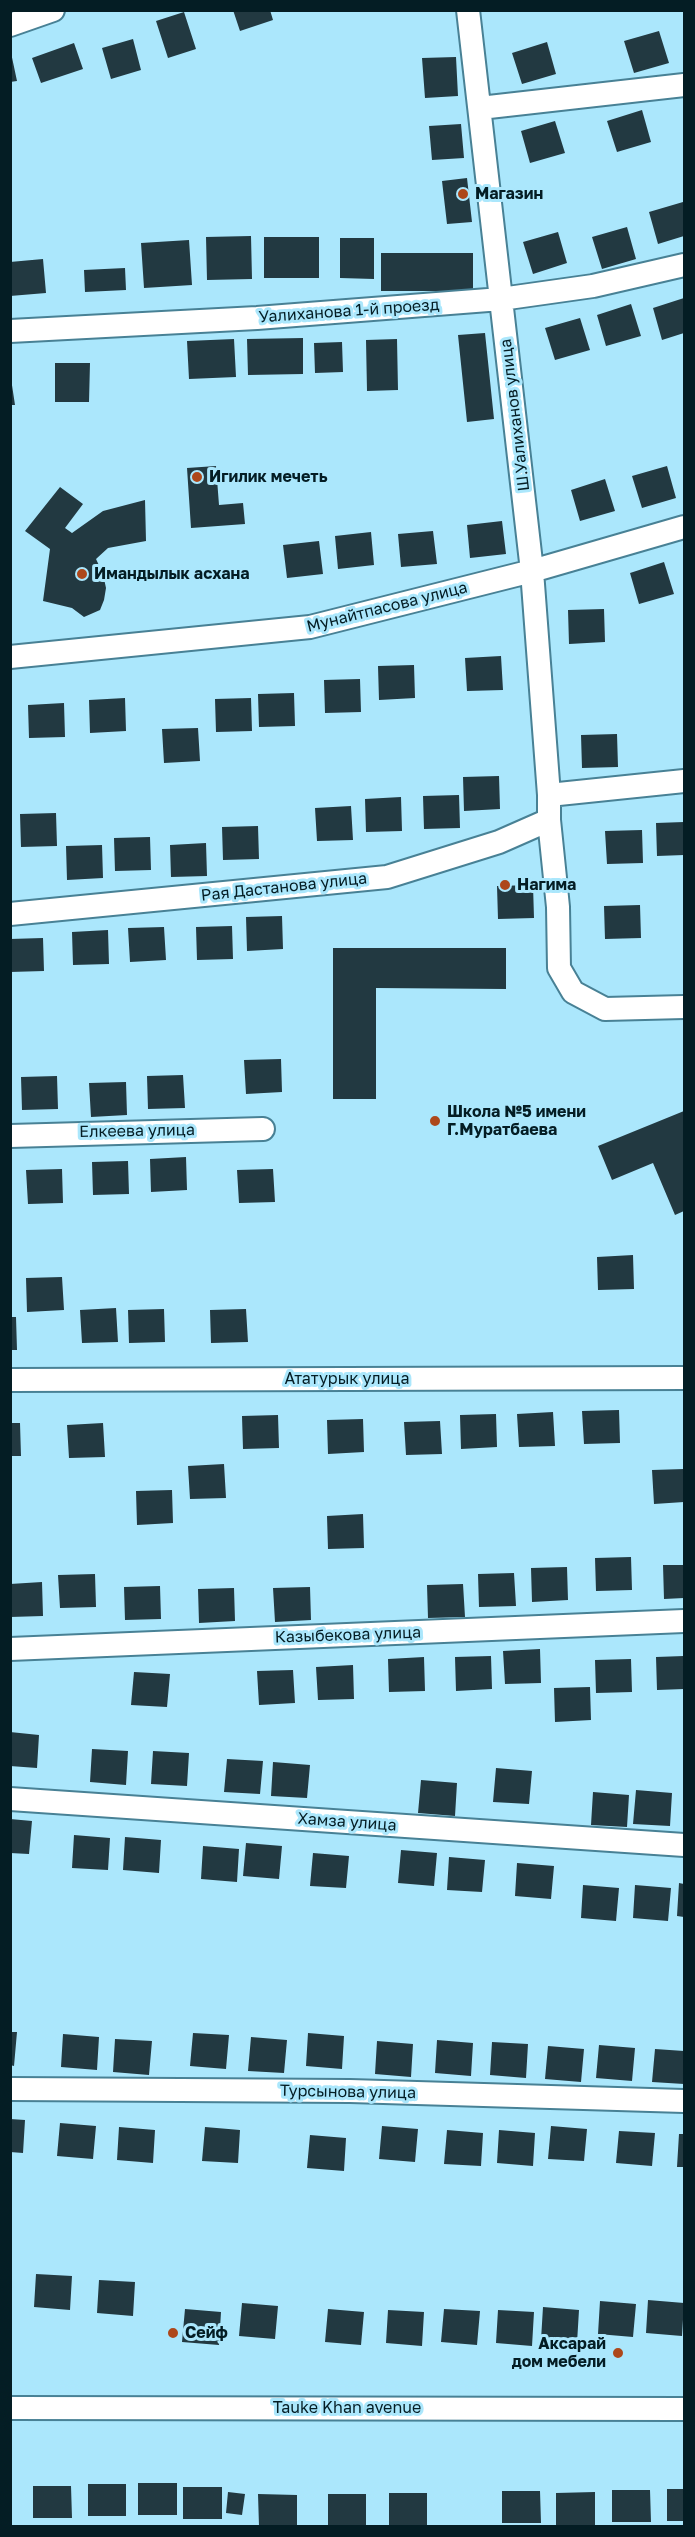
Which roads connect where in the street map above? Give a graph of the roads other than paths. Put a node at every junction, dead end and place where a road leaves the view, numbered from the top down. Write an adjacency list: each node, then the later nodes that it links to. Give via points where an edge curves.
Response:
1 (53, 10): 3 (street)
2 (468, 10): 5 (street, Ш.Уалиханов улица)
3 (10, 25)
4 (684, 85): 5 (street)
5 (480, 108): 7 (street, Ш.Уалиханов улица)
6 (684, 265): 7 (street, Уалиханова 1-й проезд, via 593,286)
7 (501, 299): 8 (street, Уалиханова 1-й проезд, via 257,318); 10 (street, Ш.Уалиханов улица)
8 (10, 331)
9 (684, 527): 10 (street, Мунайтпасова улица)
10 (532, 571): 11 (street, Мунайтпасова улица, via 310,627); 13 (street, Ш.Уалиханов улица)
11 (10, 657)
12 (684, 781): 13 (street)
13 (549, 795): 14 (street, Ш.Уалиханов улица)
14 (549, 820): 15 (street, Рая Дастанова улица, via 499,842 387,877); 16 (street, Ш.Уалиханов улица, via 558,908 559,968 573,992 605,1009)
15 (10, 914)
16 (684, 1006)
17 (263, 1128): 18 (street, Елкеева улица)
18 (10, 1136)
19 (684, 1378): 20 (street, Ататурык улица)
20 (10, 1380)
21 (684, 1621): 22 (street, Казыбекова улица)
22 (10, 1649)
23 (10, 1798): 24 (street, Хамза улица)
24 (684, 1845)
25 (10, 2089): 26 (street, Турсынова улица, via 350,2091)
26 (684, 2101)
27 (10, 2408): 28 (street, Tauke Khan avenue)
28 (684, 2409)

